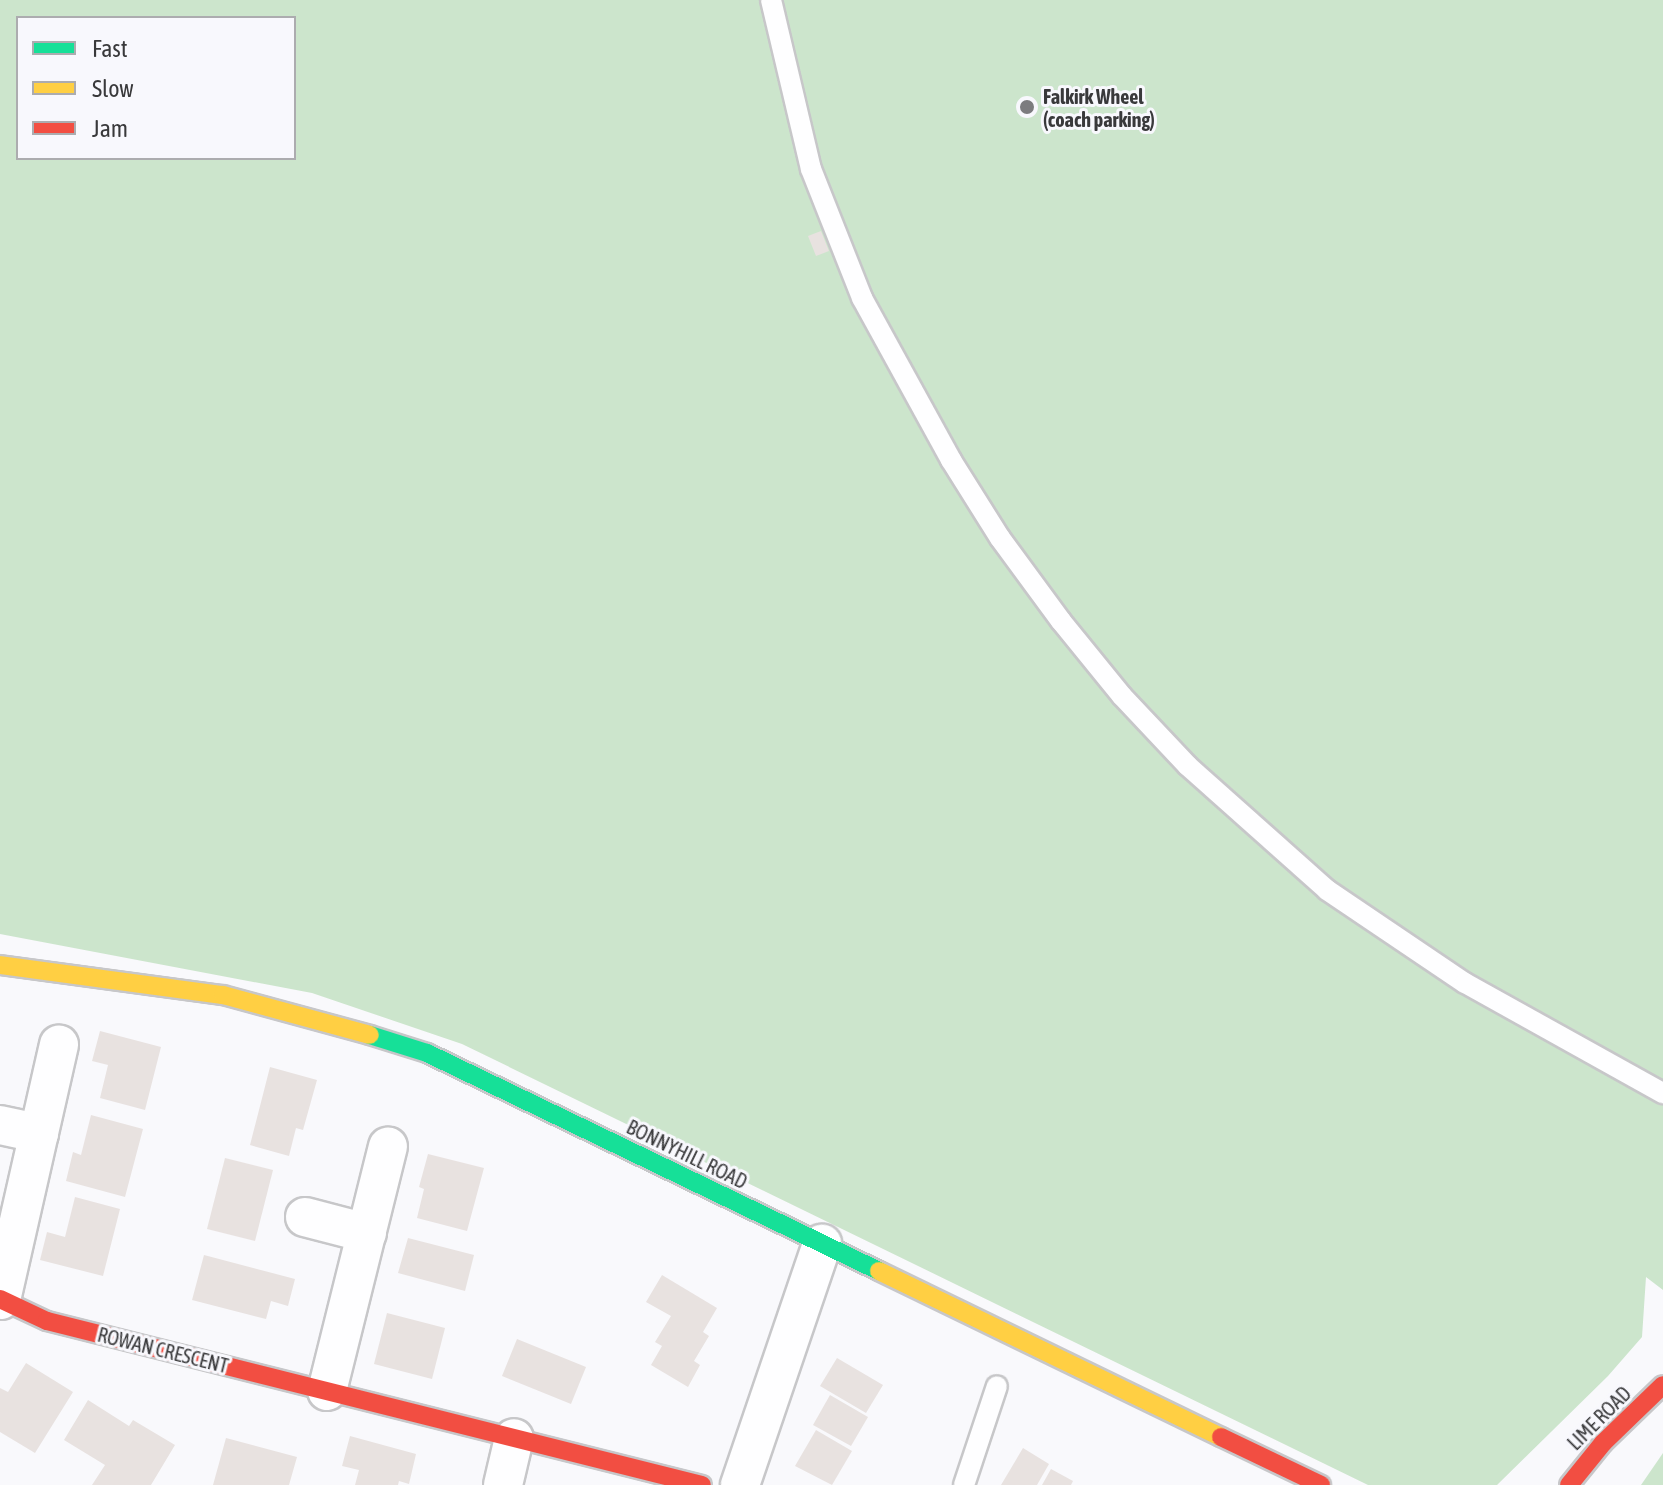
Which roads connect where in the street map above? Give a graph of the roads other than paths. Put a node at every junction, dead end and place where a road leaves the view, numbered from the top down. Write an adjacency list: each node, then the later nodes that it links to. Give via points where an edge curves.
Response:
1 (771, 0): 4 (lane, via 811,169 862,298 1000,538 1113,685 1188,766 1327,890 1465,983)
2 (0, 965): 10 (main road, BONNYHILL ROAD, via 223,995 427,1053)
3 (59, 1045): 6 (street, ROWAN CRESCENT)
4 (1663, 1093)
5 (0, 1125): 6 (street)
6 (39, 1133): 11 (street, ROWAN CRESCENT)
7 (388, 1146): 9 (street)
8 (305, 1217): 9 (street)
9 (367, 1233): 14 (street)
10 (822, 1244): 18 (street); 20 (main road, BONNYHILL ROAD)
11 (1, 1300): 14 (main road, ROWAN CRESCENT, via 47,1321)
12 (1663, 1385): 21 (main road, LIME ROAD)
13 (997, 1386): 19 (lane)
14 (327, 1391): 15 (main road, ROWAN CRESCENT)
15 (514, 1438): 16 (street); 17 (main road, ROWAN CRESCENT)
16 (503, 1485)
17 (702, 1485)
18 (740, 1485)
19 (964, 1485)
20 (1321, 1485)
21 (1569, 1485)

